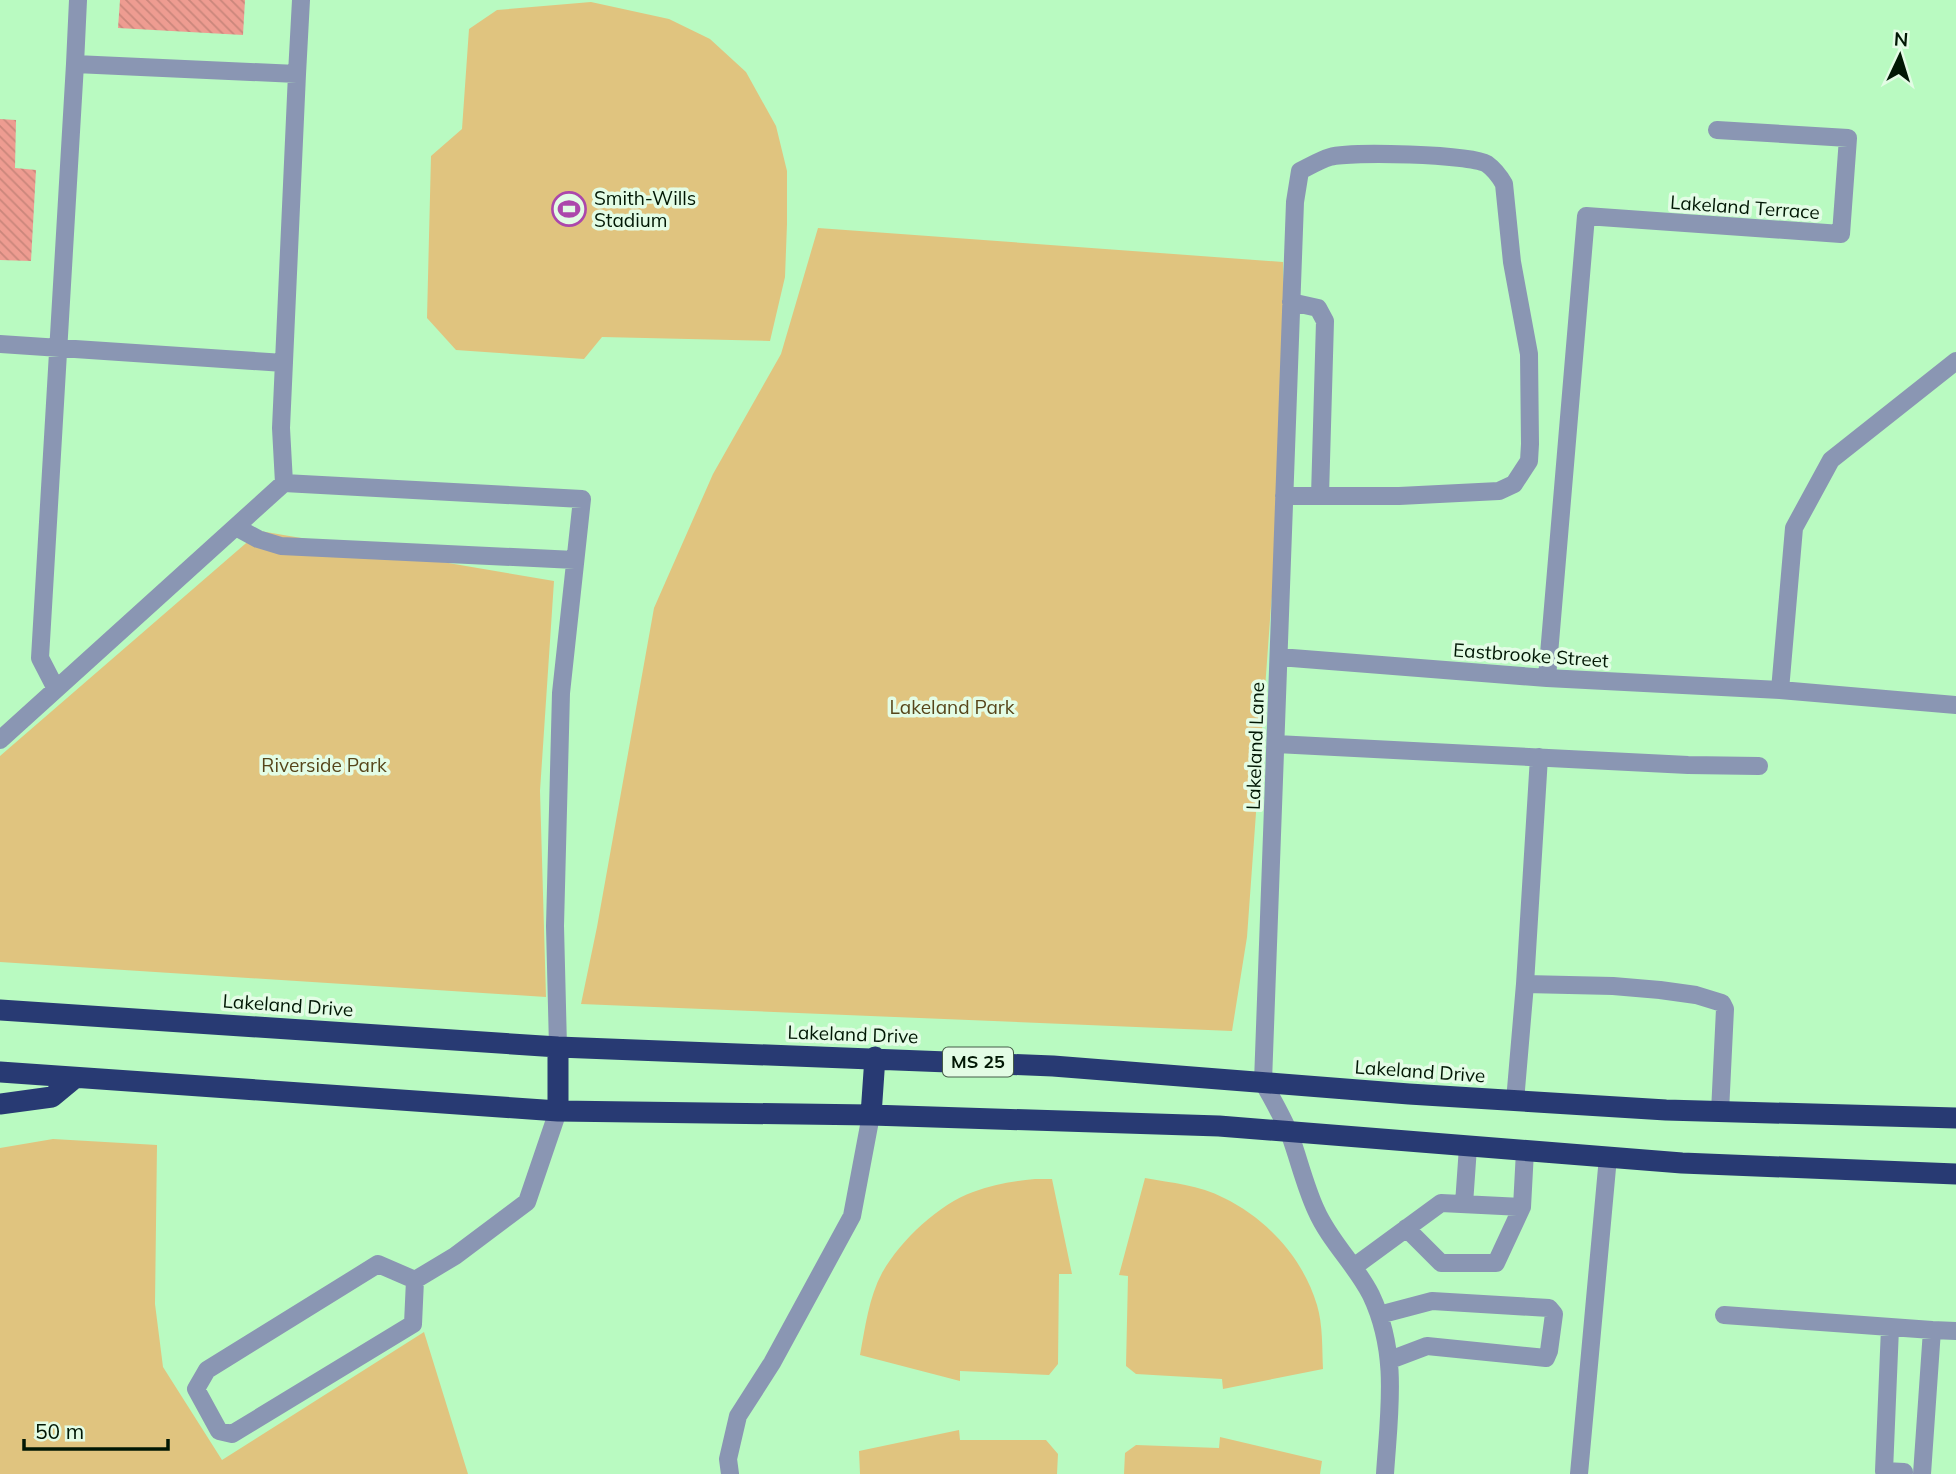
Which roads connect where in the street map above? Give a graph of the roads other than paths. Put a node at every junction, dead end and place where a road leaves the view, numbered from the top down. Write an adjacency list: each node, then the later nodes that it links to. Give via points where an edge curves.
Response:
1 (78, 0): 3 (street)
2 (301, 0): 4 (street)
3 (75, 64): 4 (street); 8 (street)
4 (297, 74): 10 (street)
5 (1717, 130): 17 (street, Lakeland Terrace, via 1848,138 1841,234 1586,216)
6 (1291, 302): 12 (street, Lakeland Lane); 13 (street, via 1318,308 1325,321); 13 (street, Lakeland Lane, via 1300,171 1331,157 1353,154 1467,158 1486,163 1504,184 1529,354 1529,461 1514,484 1499,491)
7 (0, 344): 8 (street)
8 (58, 348): 10 (street); 18 (street, via 40,658)
9 (1956, 361): 19 (street, via 1831,460 1794,528)
10 (284, 363): 11 (street)
11 (284, 483): 14 (street); 15 (street, via 582,499)
12 (1284, 496): 13 (street); 16 (street, Lakeland Lane)
13 (1320, 496)
14 (236, 527): 15 (street, via 281,546); 18 (street)
15 (575, 560): 27 (street, via 561,693 555,926)
16 (1279, 657): 17 (street, Eastbrooke Street); 22 (street, Lakeland Lane)
17 (1547, 678): 19 (street, Eastbrooke Street)
18 (56, 689): 21 (street)
19 (1780, 690): 20 (street, Eastbrooke Street)
20 (1956, 705)
21 (0, 740)
22 (1276, 744): 23 (street); 31 (street, Lakeland Lane)
23 (1539, 757): 24 (street); 25 (street)
24 (1759, 766)
25 (1525, 984): 32 (street); 35 (street, via 1660,990 1722,1003)
26 (0, 1010): 27 (highway, Lakeland Drive / MS 25)
27 (558, 1047): 28 (highway, Lakeland Drive / MS 25); 34 (highway)
28 (875, 1058): 31 (highway, Lakeland Drive / MS 25); 36 (highway)
29 (0, 1072): 30 (highway)
30 (75, 1077): 33 (highway, via 52,1097); 34 (highway)
31 (1263, 1082): 32 (highway, Lakeland Drive / MS 25); 38 (street, Lakeland Lane)
32 (1515, 1101): 35 (highway, Lakeland Drive / MS 25)
33 (0, 1104)
34 (558, 1111): 36 (highway); 47 (street, via 527,1202)
35 (1720, 1112): 37 (highway, Lakeland Drive / MS 25)
36 (871, 1115): 38 (highway); 54 (street, via 852,1216 738,1416 728,1459)
37 (1956, 1118)
38 (1289, 1132): 39 (highway); 46 (street, Lakeland Lane, via 1317,1212)
39 (1468, 1147): 40 (highway); 43 (street)
40 (1525, 1151): 41 (highway); 44 (street)
41 (1608, 1157): 42 (highway); 57 (street)
42 (1956, 1174)
43 (1464, 1204): 44 (street); 45 (street, via 1441,1203)
44 (1522, 1207): 45 (street, via 1496,1263 1441,1263)
45 (1406, 1228): 46 (street)
46 (1354, 1266): 48 (street, Lakeland Lane)
47 (415, 1280): 47 (street, via 378,1264 207,1370 196,1389 219,1431 232,1434 413,1324)
48 (1379, 1315): 53 (street); 53 (street, via 1432,1301 1549,1308 1554,1314 1546,1358 1427,1346)
49 (1724, 1315): 50 (street)
50 (1890, 1328): 51 (street); 58 (street, via 1884,1471)
51 (1932, 1330): 52 (street); 58 (street)
52 (1956, 1331)
53 (1390, 1360): 55 (street)
54 (730, 1474)
55 (1385, 1474): 56 (street)
56 (1398, 1474)
57 (1579, 1474)
58 (1913, 1474)

